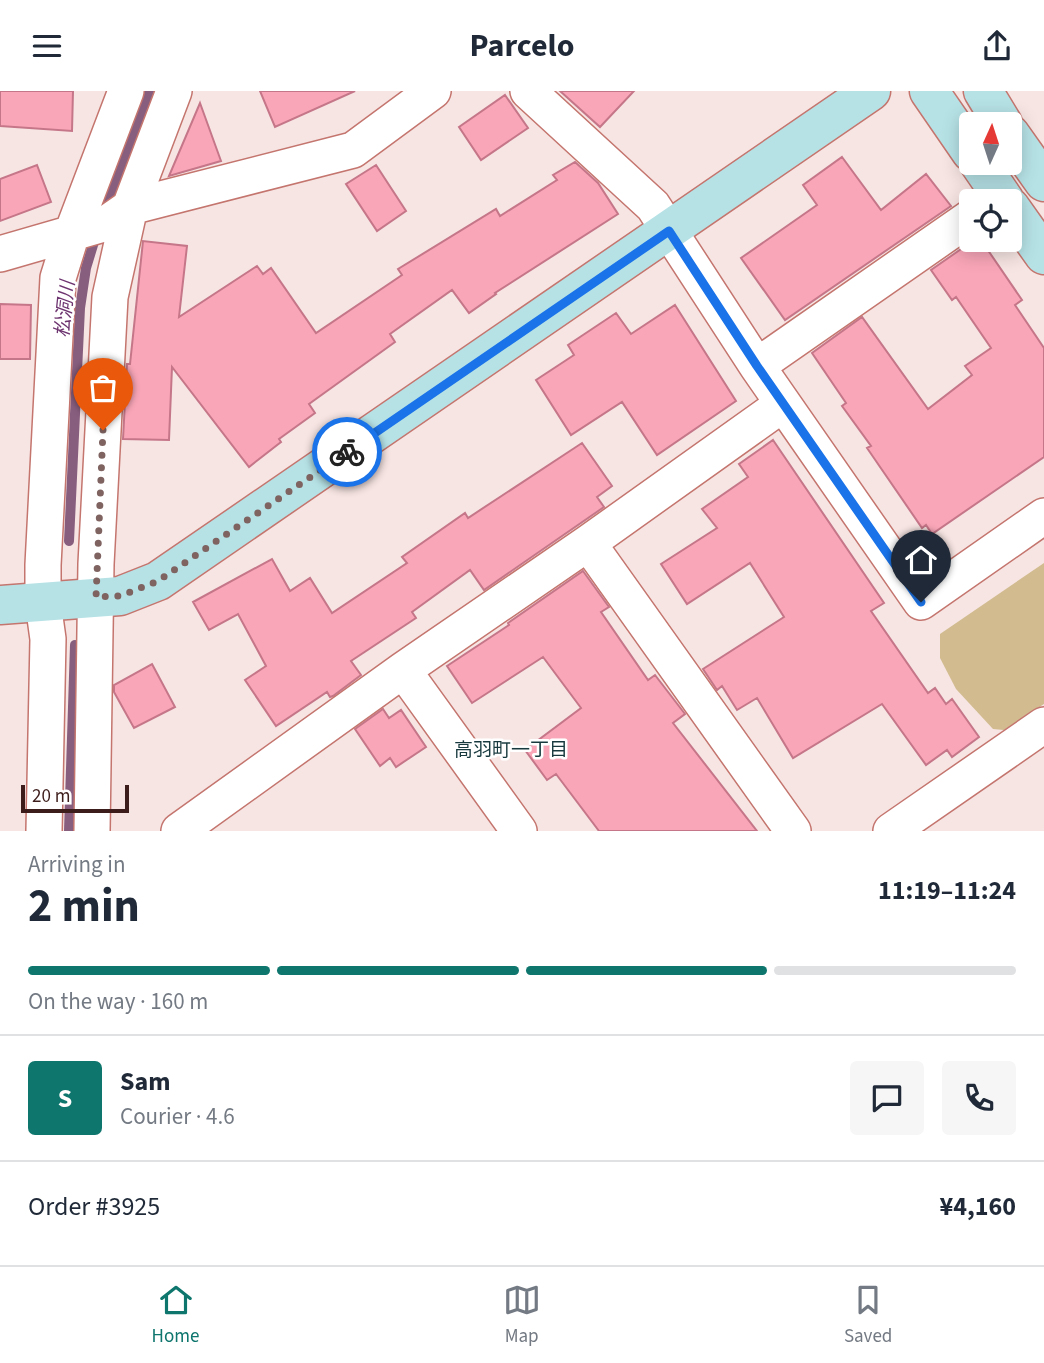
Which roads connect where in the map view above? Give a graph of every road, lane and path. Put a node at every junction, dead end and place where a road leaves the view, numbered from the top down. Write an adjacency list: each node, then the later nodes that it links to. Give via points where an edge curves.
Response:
1 (126, 91): 12 (street)
2 (174, 91): 12 (street)
3 (433, 91): 12 (street, via 353,150)
4 (528, 91): 14 (street, via 653,206)
5 (871, 91): 14 (street)
6 (929, 91): 9 (street)
7 (983, 91): 8 (street)
8 (996, 112)
9 (959, 135)
10 (1022, 151): 11 (street)
11 (1044, 182)
12 (98, 223): 16 (street); 22 (street, via 110,297); 23 (street, via 58,278)
13 (959, 230): 18 (street)
14 (669, 231): 18 (street); 22 (street, via 158,581 120,596)
15 (1022, 232): 17 (street)
16 (0, 254)
17 (1044, 255)
18 (757, 366): 19 (street)
19 (783, 404): 20 (street, via 921,602); 21 (street)
20 (1044, 516)
21 (588, 543): 25 (street); 31 (street)
22 (96, 597): 23 (street); 28 (street)
23 (43, 603): 24 (street); 27 (street, via 48,639)
24 (0, 605)
25 (403, 670): 29 (street); 30 (street)
26 (1044, 725): 32 (street)
27 (44, 831)
28 (92, 831)
29 (179, 831)
30 (519, 831)
31 (793, 831)
32 (891, 831)

